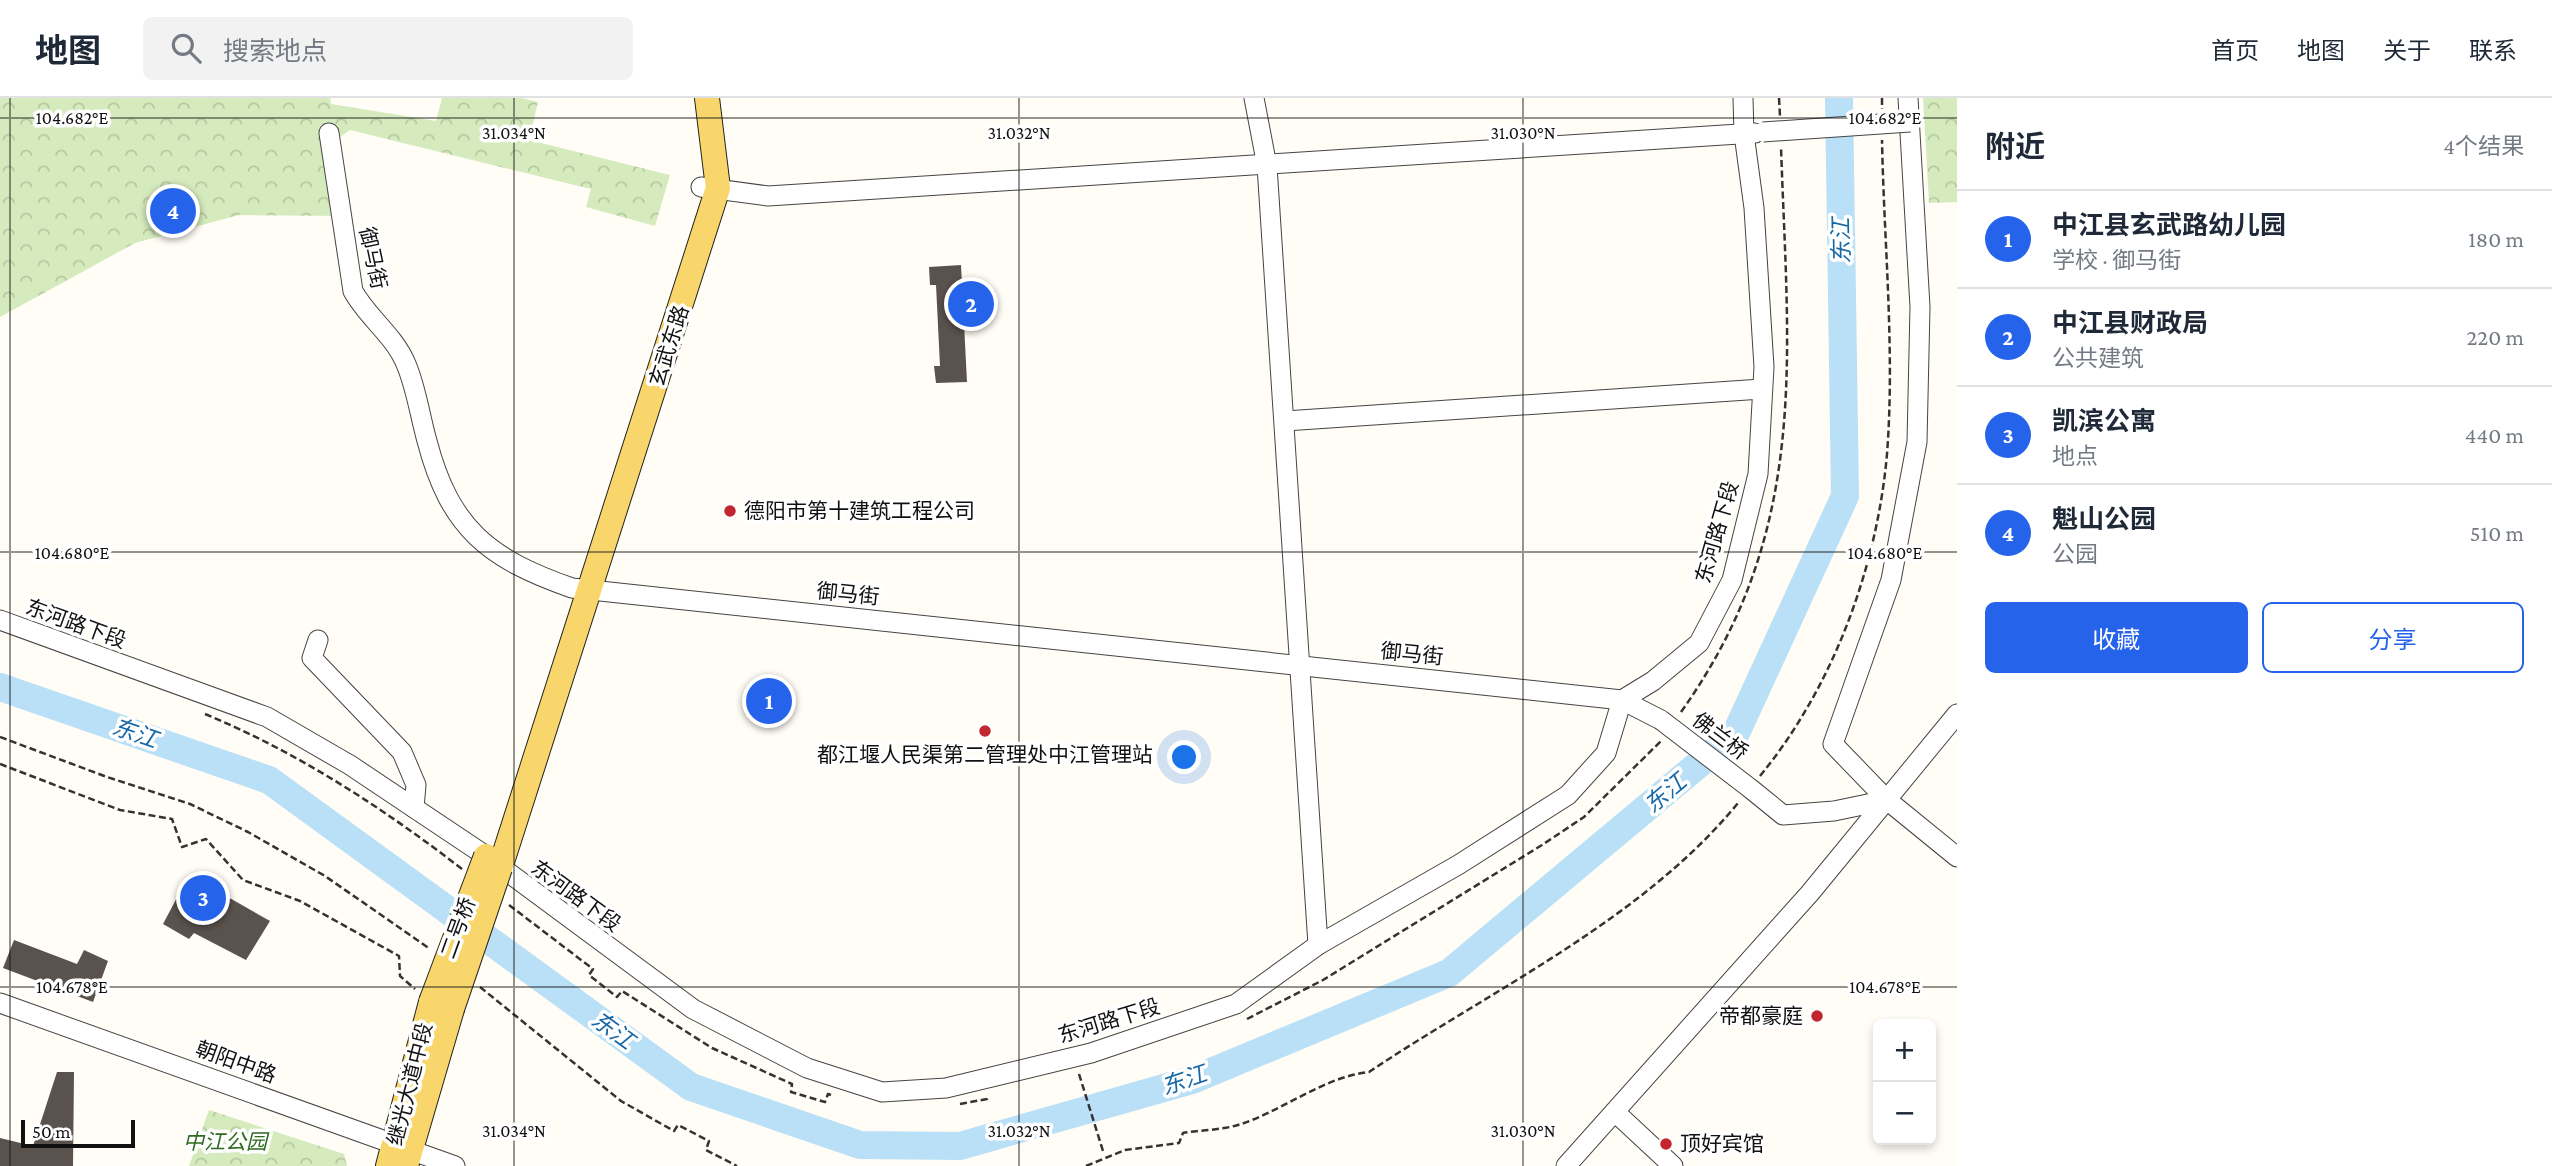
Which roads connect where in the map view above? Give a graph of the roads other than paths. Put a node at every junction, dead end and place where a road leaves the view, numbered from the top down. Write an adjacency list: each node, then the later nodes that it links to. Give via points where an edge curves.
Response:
1 (691, 98): 10 (main road, 玄武东路)
2 (708, 98): 10 (main road, 玄武东路)
3 (1254, 98): 9 (street)
4 (1743, 98): 7 (street, 东河路下段)
5 (1908, 98): 6 (street)
6 (1910, 121): 7 (street, bridge); 20 (street, via 1920,307 1917,442 1891,580 1833,744)
7 (1767, 132): 9 (street); 11 (street, 东河路下段, via 1755,208)
8 (329, 133): 13 (street, 御马街, via 353,291 406,363 432,462 452,509 491,552 525,571)
9 (1267, 166): 10 (street, via 768,196); 12 (street)
10 (709, 188): 13 (main road, 玄武东路, via 686,294)
11 (1762, 389): 12 (street); 17 (street, 东河路下段, via 1758,474 1732,580 1699,643)
12 (1285, 421): 16 (street)
13 (580, 589): 16 (street, 御马街); 23 (main road, 玄武东路)
14 (0, 620): 21 (street, 东河路下段, via 267,717)
15 (318, 640): 21 (street, via 312,658 402,752 416,785)
16 (1301, 665): 17 (street, 御马街); 24 (street)
17 (1622, 700): 19 (street, 御马街); 24 (street, 东河路下段, via 1606,753 1568,795)
18 (1957, 714): 20 (street)
19 (1668, 720): 20 (street, 佛兰桥, bridge, via 1783,815)
20 (1887, 800): 22 (street); 27 (street)
21 (414, 808): 23 (street, 东河路下段)
22 (1957, 857)
23 (493, 862): 24 (street, 东河路下段, via 693,1009 807,1068 881,1092 946,1088 1091,1053 1236,1004); 26 (main road, 二号桥, bridge)
24 (1318, 945)
25 (0, 1003): 28 (street, 朝阳中路)
26 (438, 1005): 28 (main road, 继光大道中段)
27 (1615, 1112): 30 (street); 31 (street)
28 (400, 1156): 29 (street, 朝阳中路)
29 (456, 1166)
30 (1566, 1166)
31 (1673, 1166)

